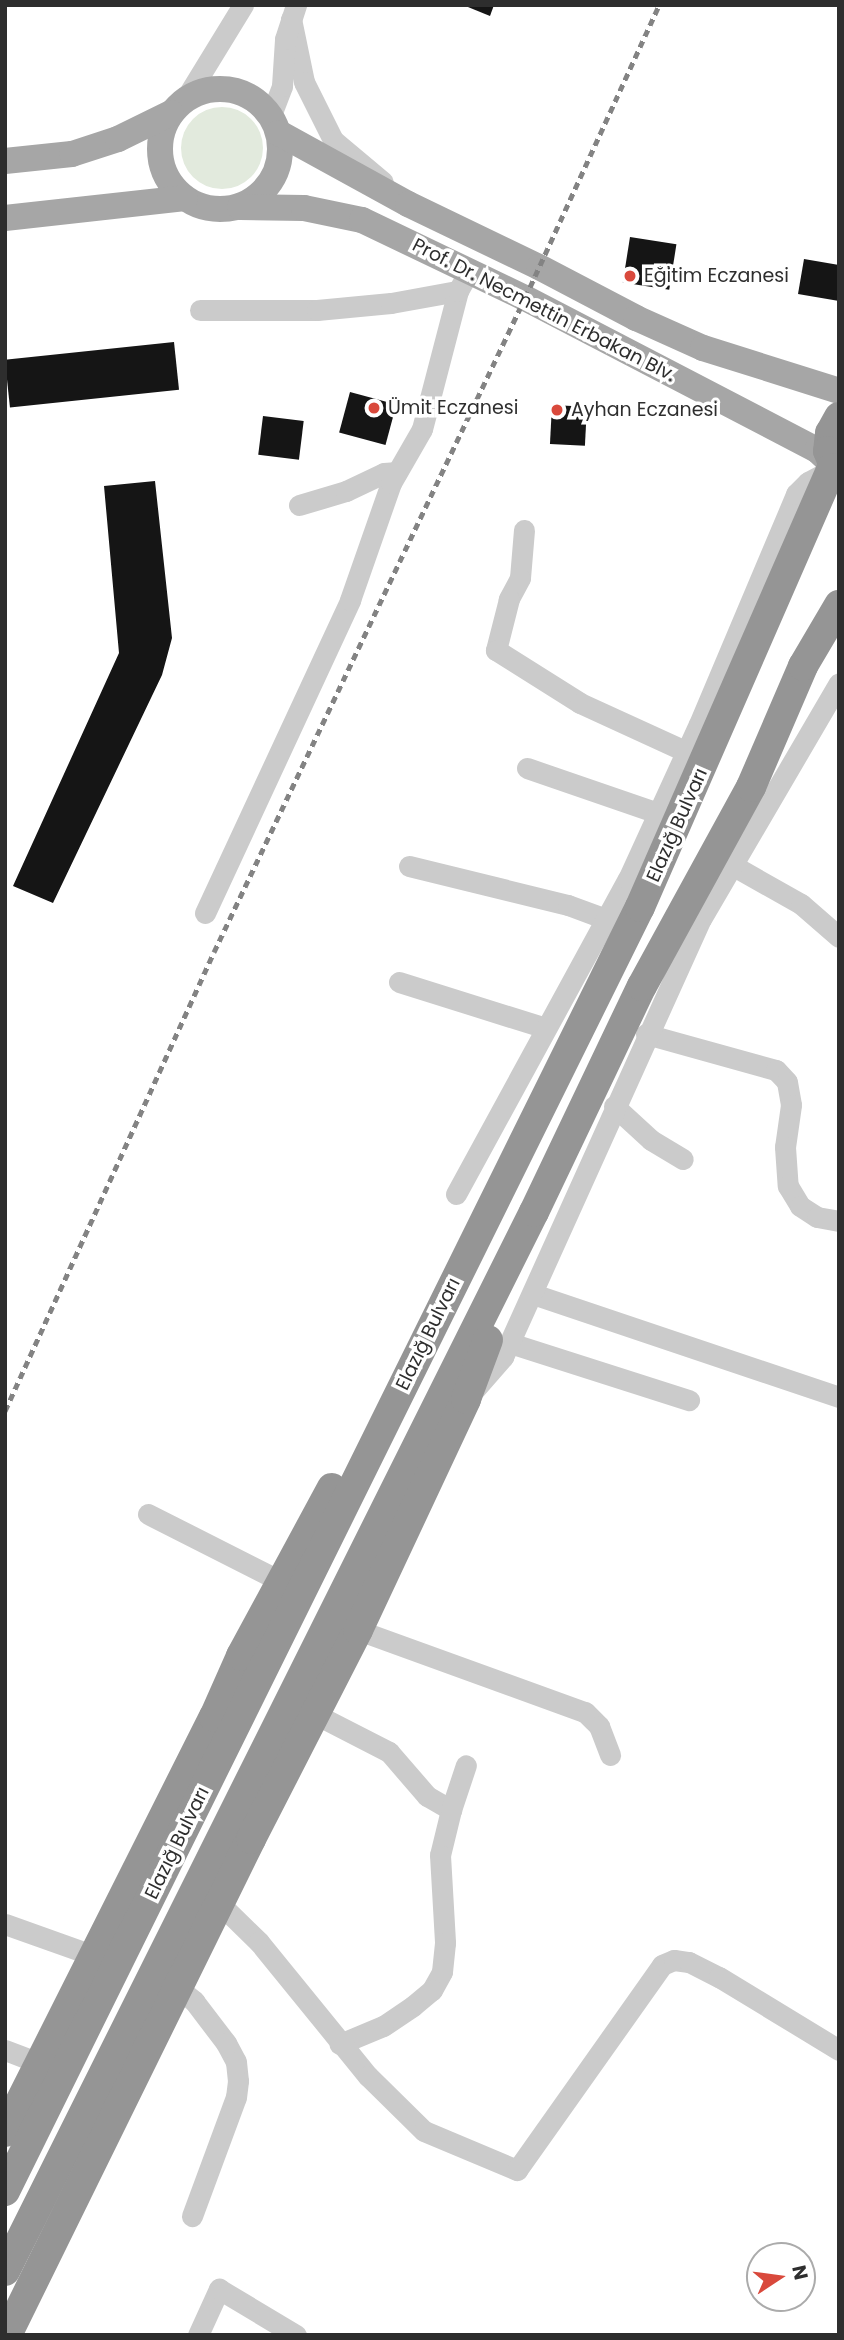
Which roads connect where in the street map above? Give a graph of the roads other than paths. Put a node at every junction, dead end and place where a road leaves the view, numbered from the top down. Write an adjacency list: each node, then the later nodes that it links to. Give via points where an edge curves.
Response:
1 (243, 5): 3 (street)
2 (293, 12): 4 (street, via 285,39); 7 (street, via 304,82 333,140)
3 (179, 105): 4 (main road, via 204,90 222,88 258,101); 5 (main road, via 118,139 72,154); 6 (main road, via 163,130 161,158 171,185)
4 (275, 124): 7 (main road, Prof. Dr. Necmettin Erbakan Blv.); 8 (main road, via 281,151 278,169 256,198)
5 (5, 161)
6 (185, 198): 8 (main road, via 202,207); 9 (main road)
7 (408, 205): 12 (main road, Prof. Dr. Necmettin Erbakan Blv., via 703,348)
8 (240, 207): 10 (main road, Prof. Dr. Necmettin Erbakan Blv., via 303,208 362,220 417,244)
9 (5, 218)
10 (463, 282): 11 (street, via 391,303 317,310); 14 (main road, Prof. Dr. Necmettin Erbakan Blv., via 525,298 817,450); 15 (street, via 422,429)
11 (200, 310)
12 (839, 391)
13 (839, 416): 14 (highway, via 830,433)
14 (834, 470): 20 (street, via 808,482 796,494); 38 (highway, Elazığ Bulvarı, via 640,907)
15 (397, 472): 16 (street); 25 (street, via 349,600)
16 (299, 505)
17 (524, 530): 20 (street, via 520,578 509,599 496,650 580,703)
18 (839, 606): 34 (highway, Elazığ Bulvarı, via 803,666 751,787 642,986)
19 (839, 683): 23 (street)
20 (687, 752): 22 (street)
21 (527, 768): 22 (street)
22 (658, 813): 26 (street)
23 (732, 864): 27 (street, via 801,904); 30 (street)
24 (410, 866): 26 (street, via 568,905)
25 (205, 913)
26 (606, 919): 29 (street)
27 (839, 937)
28 (398, 982): 29 (street)
29 (546, 1028): 33 (street)
30 (646, 1034): 31 (street); 35 (street, via 776,1070 787,1082 791,1105 785,1147 789,1186 800,1206 817,1217)
31 (614, 1106): 32 (street, via 651,1140); 36 (street)
32 (683, 1159)
33 (456, 1194)
34 (534, 1212): 40 (highway); 60 (highway, Elazığ Bulvarı)
35 (839, 1221)
36 (533, 1294): 37 (street); 39 (street)
37 (510, 1343): 40 (street); 41 (street)
38 (408, 1375): 43 (highway, via 323,1502); 58 (highway, Elazığ Bulvarı)
39 (839, 1397)
40 (466, 1399): 44 (highway)
41 (689, 1400)
42 (148, 1514): 43 (street)
43 (280, 1581): 51 (highway)
44 (358, 1630): 45 (highway); 46 (street, via 585,1712 599,1726)
45 (315, 1714): 48 (street, via 389,1752 427,1796); 49 (highway)
46 (610, 1755)
47 (466, 1765): 48 (street)
48 (451, 1811): 53 (street, via 440,1855 442,1972 432,1990 413,2006 383,2026)
49 (219, 1903): 52 (highway); 53 (street, via 259,1942)
50 (5, 1924): 51 (street)
51 (92, 1955): 56 (highway)
52 (178, 1988): 59 (street, via 194,2001 226,2043 236,2062 238,2081); 61 (highway)
53 (340, 2044): 54 (street, via 424,2131 517,2170 662,1965 674,1960 719,1976)
54 (839, 2049)
55 (5, 2050): 56 (street)
56 (39, 2063): 57 (highway)
57 (5, 2132)
58 (5, 2191)
59 (192, 2216)
60 (5, 2271)
61 (7, 2335)
62 (198, 2335): 63 (street, via 219,2289)
63 (296, 2335)

